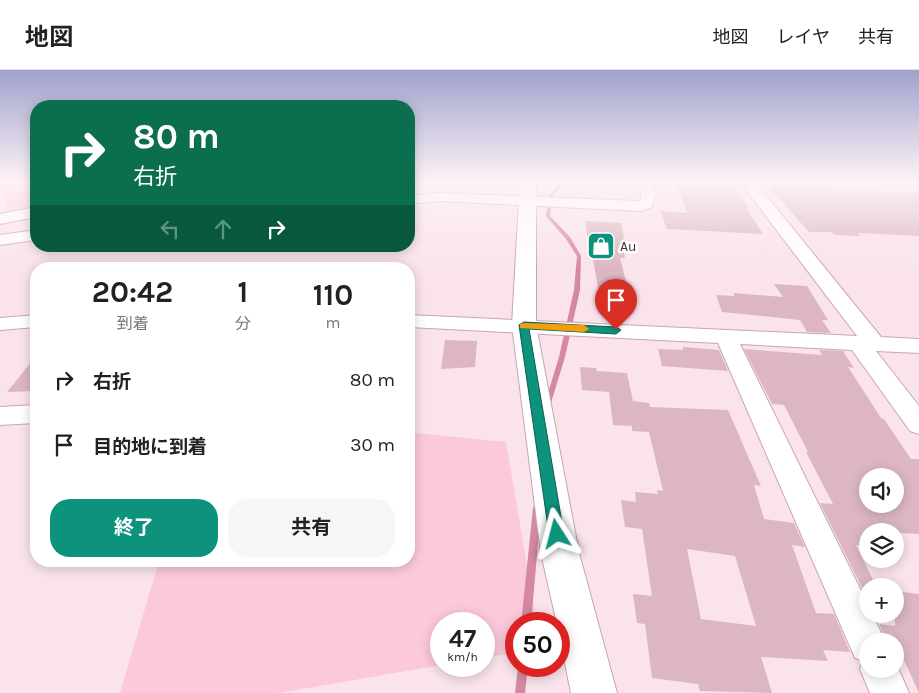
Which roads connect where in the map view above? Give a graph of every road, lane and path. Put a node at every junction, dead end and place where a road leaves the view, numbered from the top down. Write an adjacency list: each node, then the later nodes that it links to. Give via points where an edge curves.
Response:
1 (527, 211): 10 (main road)
2 (769, 211): 12 (street)
3 (30, 212): 4 (street)
4 (1, 214)
5 (30, 236): 6 (street)
6 (0, 240)
7 (415, 321): 10 (street)
8 (30, 322): 9 (street)
9 (0, 324)
10 (524, 325): 11 (street); 19 (main road, via 560,552)
11 (726, 337): 12 (street); 17 (street)
12 (867, 343): 13 (street); 16 (street)
13 (919, 346)
14 (30, 414): 15 (street)
15 (0, 416)
16 (919, 424)
17 (862, 633)
18 (882, 678): 20 (street)
19 (594, 693)
20 (890, 693)

